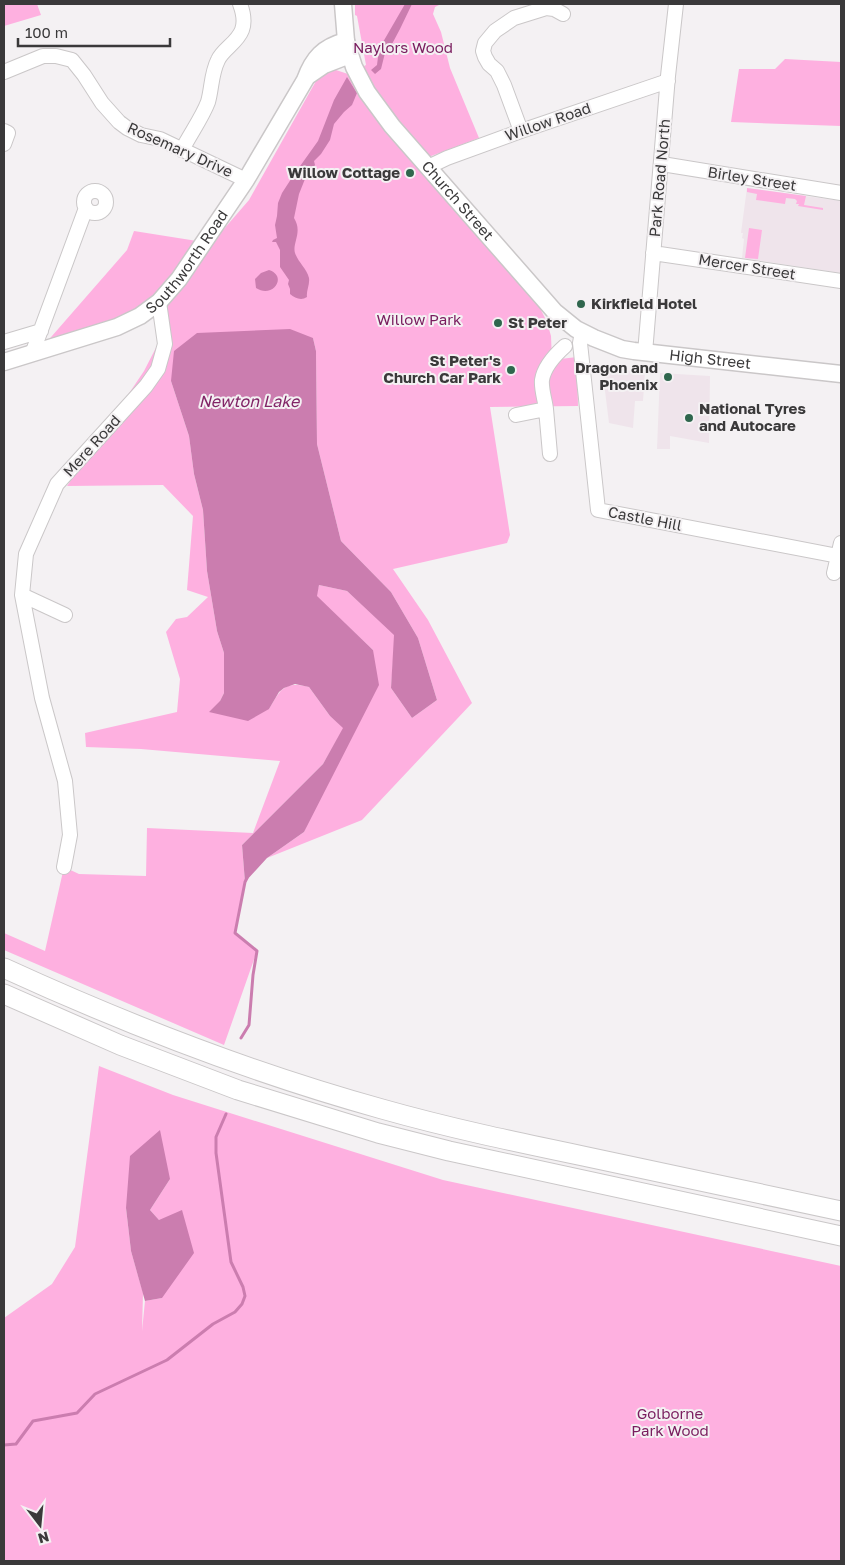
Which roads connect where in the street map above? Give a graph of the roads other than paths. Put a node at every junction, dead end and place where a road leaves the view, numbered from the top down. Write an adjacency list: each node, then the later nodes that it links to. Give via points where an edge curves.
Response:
1 (240, 4): 12 (street, via 243,13 241,33 217,62 207,103)
2 (344, 4): 6 (main road, Church Street)
3 (676, 4): 8 (street, Park Road North)
4 (549, 6): 5 (street); 10 (street, via 514,18 495,31 485,43 486,57 504,85)
5 (563, 14)
6 (348, 48): 14 (main road, Church Street, via 367,92); 15 (main road, Southworth Road, via 332,46 312,63)
7 (4, 72): 12 (street, Rosemary Drive, via 43,56 75,54 91,98 127,128)
8 (668, 81): 10 (street, Willow Road); 13 (street, Park Road North)
9 (4, 131): 11 (street, via 8,133)
10 (521, 131): 14 (street, Willow Road)
11 (4, 144)
12 (182, 150): 15 (street, Rosemary Drive)
13 (662, 164): 16 (street, Birley Street); 18 (street, Park Road North)
14 (428, 167): 22 (main road, Church Street)
15 (246, 180): 20 (main road, Southworth Road)
16 (841, 193)
17 (86, 208): 21 (street)
18 (653, 253): 19 (street, Mercer Street); 24 (street, Park Road North)
19 (841, 281)
20 (160, 302): 25 (main road, Southworth Road, via 117,327); 33 (street, Mere Road, via 165,344 158,369 58,484 26,554)
21 (41, 331): 23 (street); 25 (street)
22 (581, 338): 24 (main road, High Street, via 594,338 622,349); 28 (street, via 558,348 549,364 542,380); 31 (street, Castle Hill, via 598,510)
23 (4, 342)
24 (645, 353): 27 (main road, High Street)
25 (32, 354): 26 (main road, Southworth Road)
26 (4, 362)
27 (841, 374)
28 (546, 409): 29 (street); 30 (street)
29 (516, 415)
30 (550, 454)
31 (840, 550): 32 (street, Castle Hill)
32 (834, 573)
33 (22, 595): 34 (street); 35 (street, Mere Road, via 42,698 65,781 70,835)
34 (67, 619)
35 (64, 868)
36 (4, 968): 38 (highway, via 129,1023 193,1047 382,1109 454,1128)
37 (4, 994): 39 (highway, via 120,1045 238,1090 378,1133 448,1152)
38 (841, 1211)
39 (841, 1236)

